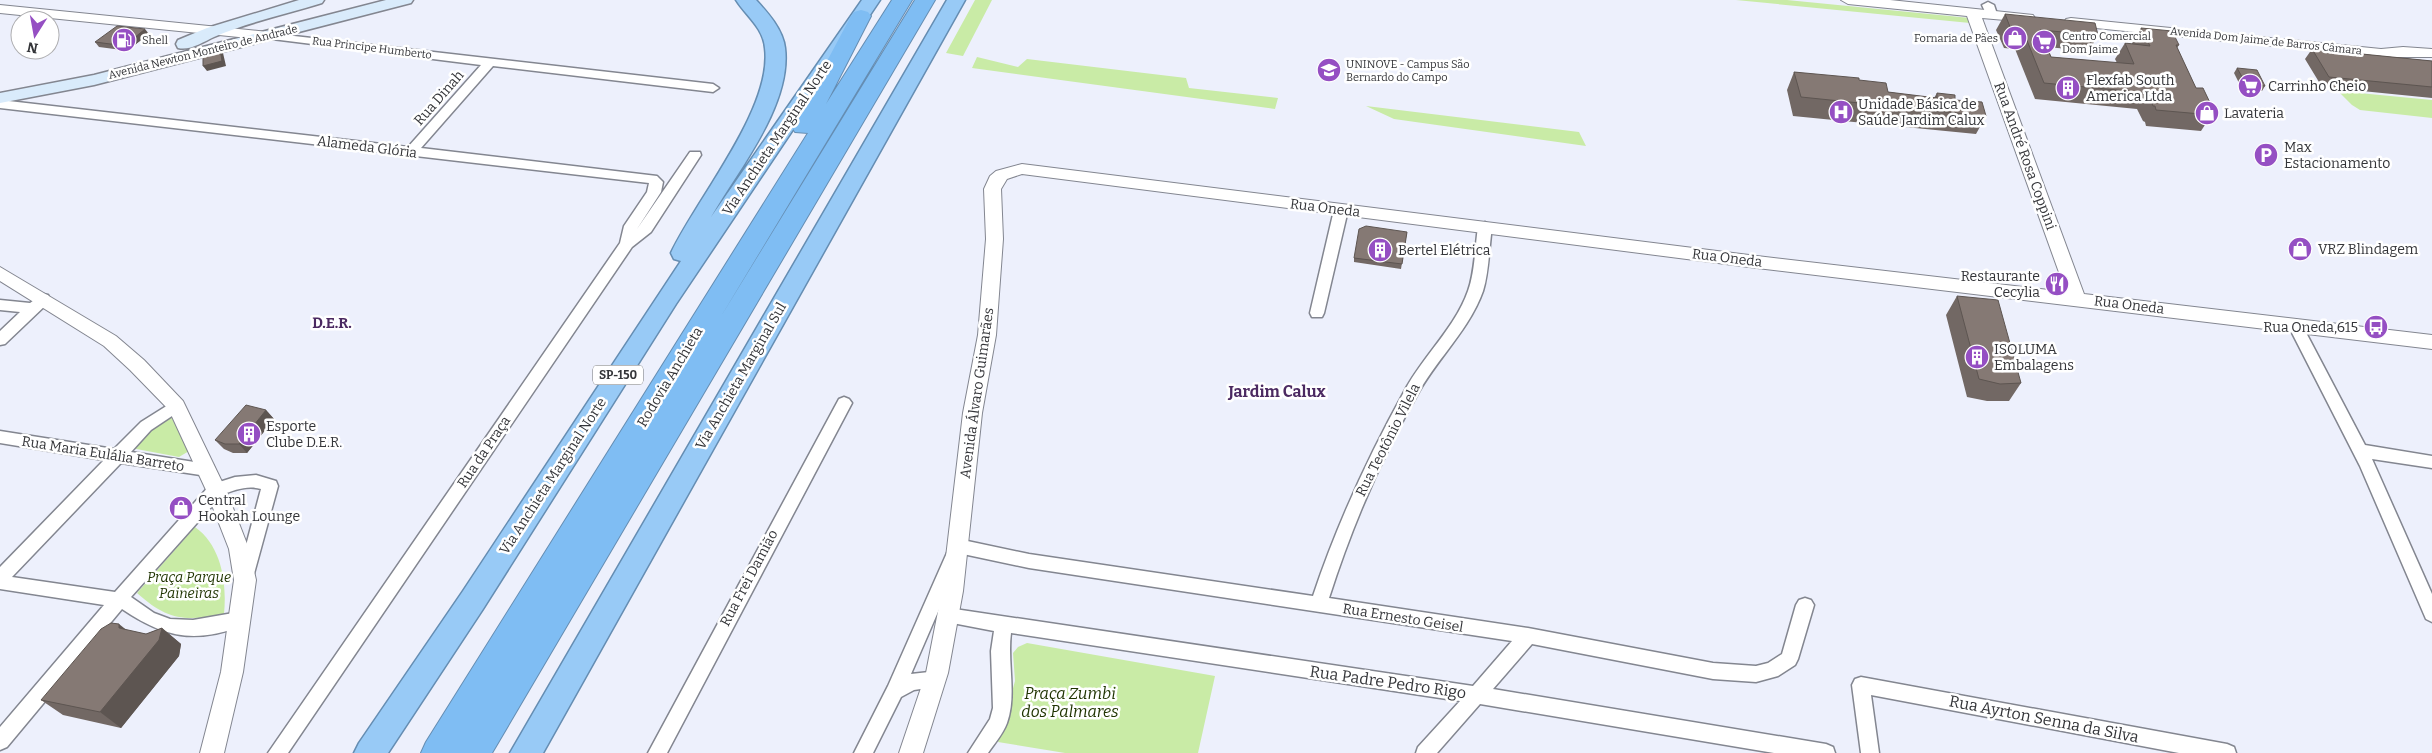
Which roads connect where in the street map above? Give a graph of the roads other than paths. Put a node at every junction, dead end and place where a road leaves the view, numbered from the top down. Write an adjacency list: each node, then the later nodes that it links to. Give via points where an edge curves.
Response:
1 (316, 0): 15 (main road, Avenida Newton Monteiro de Andrade)
2 (357, 0): 16 (main road)
3 (405, 0): 14 (main road, Avenida Newton Monteiro de Andrade)
4 (745, 0): 38 (highway, via 772,37 776,64 773,79 749,136 682,250)
5 (902, 0): 46 (highway, Rodovia Anchieta / SP-150)
6 (925, 0): 75 (highway, Rodovia Anchieta)
7 (956, 0): 76 (highway, Via Anchieta Marginal Sul)
8 (1848, 0): 11 (street)
9 (866, 8): 38 (highway, Via Anchieta Marginal Norte / SP-150); 46 (highway, via 757,214 694,317)
10 (0, 9): 15 (street)
11 (1973, 12): 12 (street, via 1989,10); 39 (street, Rua André Rosa Coppini)
12 (2041, 19)
13 (2069, 20): 21 (street, Avenida Dom Jaime de Barros Câmara)
14 (314, 24): 16 (main road, Avenida Newton Monteiro de Andrade); 18 (main road, via 305,33)
15 (213, 31): 17 (street); 20 (main road, Avenida Newton Monteiro de Andrade)
16 (264, 31): 17 (main road, Avenida Newton Monteiro de Andrade); 18 (street, Rua Principe Humberto); 27 (main road, Avenida Newton Monteiro de Andrade, via 94,80)
17 (238, 33): 20 (main road, Avenida Newton Monteiro de Andrade)
18 (305, 40): 24 (street, Rua Principe Humberto)
19 (2321, 43): 21 (street); 22 (street, Avenida Dom Jaime de Barros Câmara)
20 (184, 44): 25 (main road, Avenida Newton Monteiro de Andrade, via 96,68)
21 (2304, 45): 22 (street, Avenida Dom Jaime de Barros Câmara, via 2381,53)
22 (2415, 52): 23 (street, Avenida Dom Jaime de Barros Câmara)
23 (2432, 53)
24 (489, 63): 26 (street, Rua Principe Humberto); 31 (street, Rua Dinah)
25 (0, 86)
26 (713, 88)
27 (44, 90): 28 (main road, Avenida Newton Monteiro de Andrade); 30 (street, via 33,98)
28 (0, 98)
29 (0, 104): 30 (street, Alameda Glória)
30 (32, 107): 31 (street, Alameda Glória)
31 (411, 152): 36 (street, Alameda Glória, via 652,179 656,182 654,192 631,226)
32 (695, 155): 36 (street, Rua da Praça, via 646,229)
33 (1022, 169): 34 (street, Rua Oneda); 55 (street, Avenida Álvaro Guimarães, via 1004,173 993,185 995,226 986,337 974,398)
34 (1341, 210): 35 (street, Rua Oneda); 42 (street)
35 (1485, 227): 39 (street, Rua Oneda); 60 (street, Rua Teotônio Vilela, via 1476,290 1401,411 1355,503)
36 (626, 244): 72 (street, Rua da Praça)
37 (0, 273): 40 (street)
38 (668, 298): 73 (highway, Via Anchieta Marginal Norte / SP-150)
39 (2077, 299): 43 (street, Rua Oneda)
40 (37, 303): 41 (street); 44 (street); 48 (street, via 110,341)
41 (0, 305)
42 (1317, 313)
43 (2295, 325): 45 (street, Rua Oneda); 50 (street)
44 (0, 340)
45 (2432, 342)
46 (657, 398): 74 (highway, Rodovia Anchieta / SP-150)
47 (844, 403): 77 (street, Rua Frei Damião)
48 (176, 406): 51 (street, via 146,426); 53 (street)
49 (0, 437): 51 (street, Rua Maria Eulália Barreto)
50 (2361, 451): 52 (street); 62 (street)
51 (115, 457): 53 (street, Rua Maria Eulália Barreto); 56 (street)
52 (2432, 462)
53 (207, 470): 54 (street)
54 (216, 490): 57 (street, via 239,549); 57 (street, via 235,483 256,481 270,486); 59 (street)
55 (958, 546): 60 (street, Rua Ernesto Geisel, via 1030,561); 63 (street, Avenida Álvaro Guimarães); 68 (street, Avenida Álvaro Guimarães)
56 (0, 578)
57 (245, 580): 64 (street)
58 (0, 582): 59 (street)
59 (118, 600): 64 (street, via 131,605 147,618 171,627 200,628); 70 (street)
60 (1319, 604): 66 (street, Rua Ernesto Geisel)
61 (1805, 604): 66 (street, Rua Ernesto Geisel, via 1789,659 1772,670 1756,674 1713,671)
62 (2432, 614)
63 (948, 616): 65 (street, Rua Padre Pedro Rigo); 67 (street, Avenida Álvaro Guimarães)
64 (240, 620): 71 (street, via 232,672)
65 (1004, 624): 69 (street, Rua Padre Pedro Rigo); 80 (street, via 1000,651 1002,708 998,723)
66 (1528, 636): 69 (street)
67 (934, 680): 68 (street, via 912,682); 79 (street, Avenida Álvaro Guimarães)
68 (895, 690): 78 (street, Avenida Álvaro Guimarães)
69 (1478, 696): 81 (street); 82 (street, Rua Padre Pedro Rigo)
70 (0, 742)
71 (212, 753)
72 (277, 753)
73 (370, 753)
74 (438, 753)
75 (473, 753)
76 (526, 753)
77 (657, 753)
78 (863, 753)
79 (911, 753)
80 (978, 753)
81 (1425, 753)
82 (1826, 753)
83 (1870, 753): 84 (street, Rua Ayrton Senna da Silva, via 1861,685)
84 (2227, 753)

